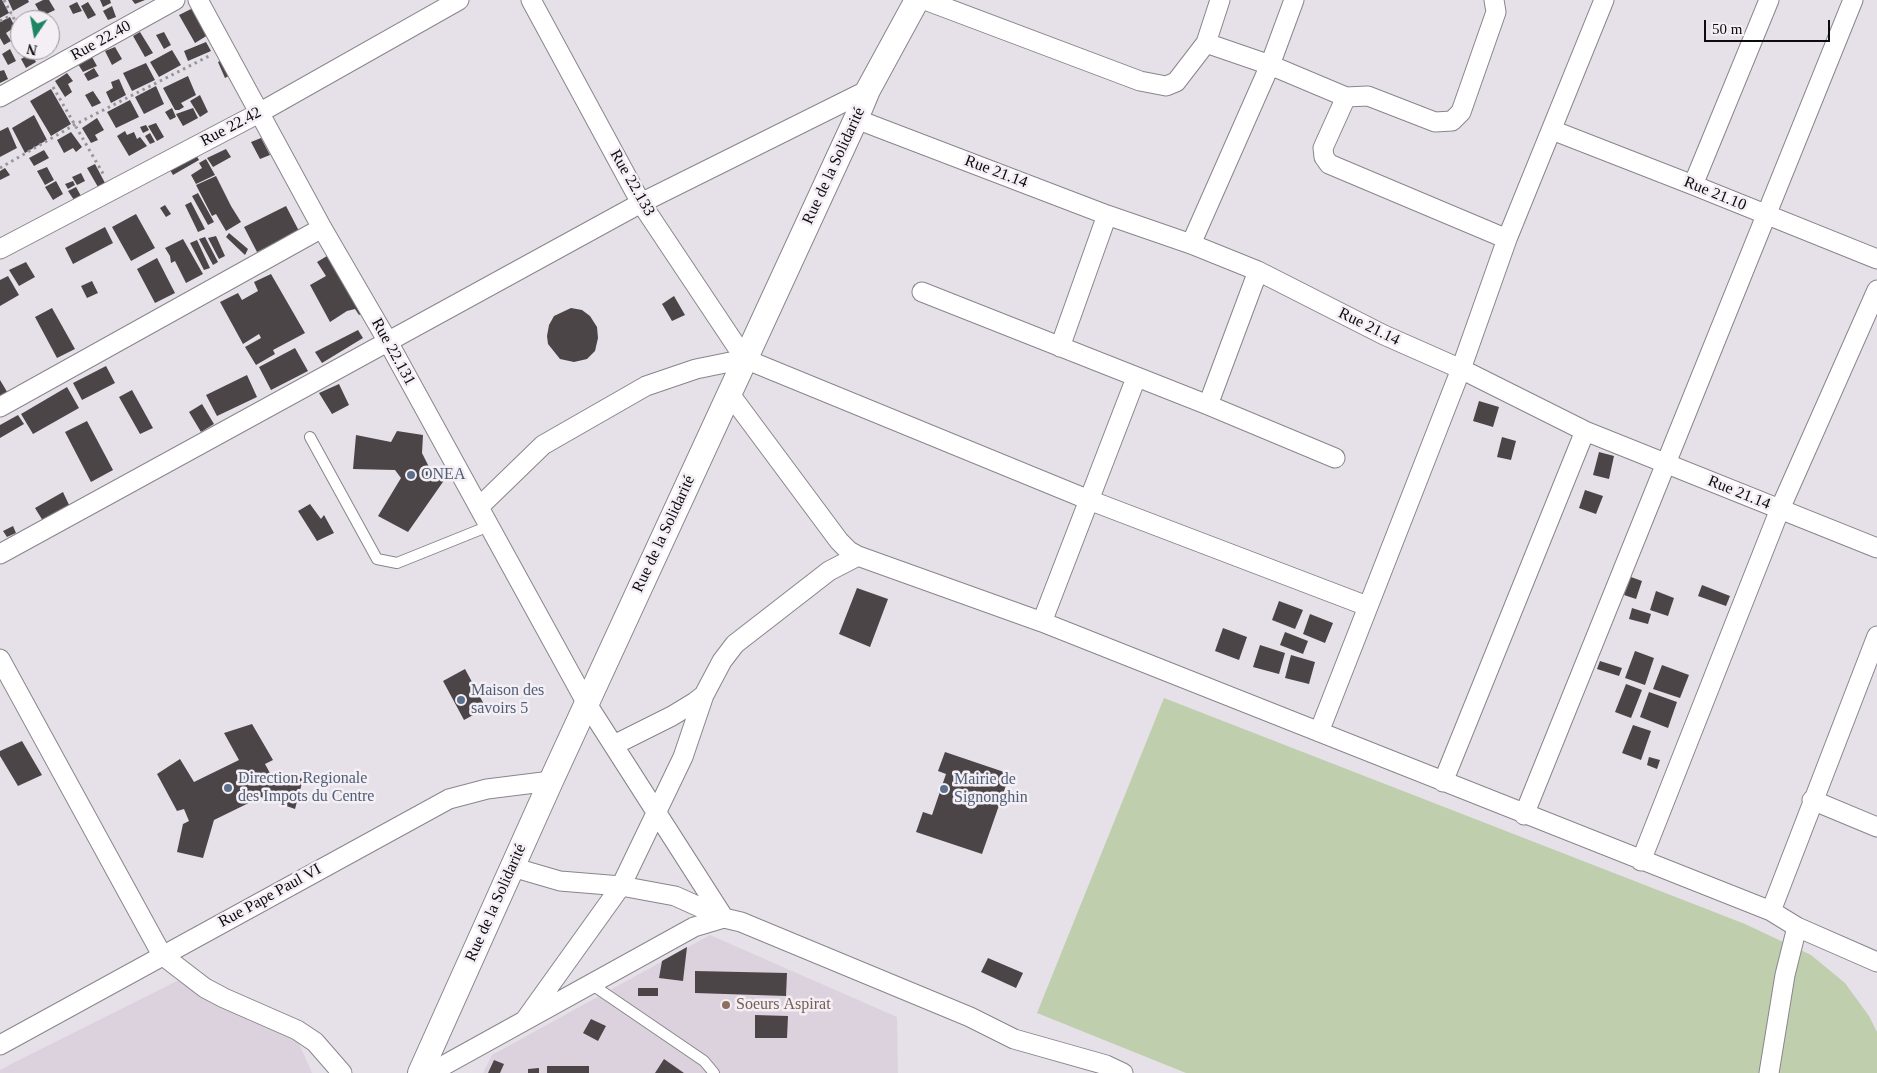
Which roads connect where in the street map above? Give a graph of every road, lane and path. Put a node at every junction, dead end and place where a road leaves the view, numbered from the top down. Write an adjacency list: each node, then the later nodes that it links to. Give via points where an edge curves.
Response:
1 (4, 0): 14 (path)
2 (175, 0): 19 (street, Rue 22.40)
3 (459, 0): 23 (street, Rue 22.42)
4 (531, 0): 30 (street, Rue 22.133)
5 (918, 0): 20 (street, Rue de la Solidarité)
6 (925, 0): 15 (street, via 1152,84 1166,86 1176,82)
7 (1220, 0): 15 (street)
8 (1294, 0): 18 (street)
9 (1494, 0): 21 (street, via 1496,12 1461,112 1452,121 1435,122 1368,96)
10 (1604, 0): 26 (street)
11 (1769, 0): 28 (street)
12 (1853, 0): 32 (street)
13 (200, 1): 16 (street, Rue 22.131)
14 (10, 11)
15 (1206, 43): 18 (street)
16 (224, 48): 23 (street, Rue 22.131); 25 (path)
17 (37, 60): 19 (path)
18 (1270, 65): 21 (street); 35 (street)
19 (44, 73): 22 (street, Rue 22.40); 25 (path)
20 (868, 90): 24 (street, Rue de la Solidarité); 30 (street)
21 (1346, 96): 34 (street, via 1323,148 1329,164)
22 (0, 98)
23 (259, 113): 29 (street, Rue 22.42); 33 (street, Rue 22.131)
24 (856, 119): 31 (street, Rue 21.14); 43 (street, Rue de la Solidarité)
25 (76, 124): 27 (path); 29 (path)
26 (1552, 130): 28 (street, Rue 21.10); 34 (street)
27 (0, 168)
28 (1693, 185): 32 (street, Rue 21.10)
29 (113, 191): 36 (street, Rue 22.42)
30 (641, 202): 41 (street); 43 (street, Rue 22.133)
31 (1107, 214): 35 (street, Rue 21.14); 42 (street)
32 (1765, 215): 37 (street, Rue 21.10); 52 (street)
33 (322, 228): 41 (street, Rue 22.131); 48 (street)
34 (1507, 239): 44 (street)
35 (1191, 244): 38 (street, Rue 21.14)
36 (0, 249)
37 (1877, 259)
38 (1258, 271): 44 (street, Rue 21.14, via 1384,335); 47 (street)
39 (1877, 290): 55 (street)
40 (922, 292): 42 (street)
41 (387, 340): 54 (street, Rue 22.131); 58 (street)
42 (1060, 347): 45 (street)
43 (745, 359): 46 (street, Rue de la Solidarité); 53 (street); 54 (street, via 696,369 646,386 543,445)
44 (1461, 369): 49 (street, Rue 21.14); 60 (street)
45 (1136, 378): 47 (street); 53 (street)
46 (729, 393): 59 (street, via 839,541); 66 (street, Rue de la Solidarité)
47 (1208, 405): 51 (street)
48 (0, 406)
49 (1585, 431): 52 (street, Rue 21.14); 70 (street)
50 (310, 437): 56 (lane, via 377,559 397,563)
51 (1335, 458)
52 (1665, 464): 55 (street, Rue 21.14); 73 (street)
53 (1089, 500): 60 (street); 61 (street)
54 (479, 507): 56 (street, Rue 22.131)
55 (1780, 509): 57 (street, Rue 21.14); 75 (street)
56 (490, 526): 66 (street, Rue 22.131)
57 (1877, 548)
58 (0, 554)
59 (858, 556): 61 (street); 65 (street, via 829,571 735,644)
60 (1367, 606): 67 (street)
61 (1042, 622): 67 (street)
62 (1877, 636): 64 (street)
63 (0, 660): 82 (street)
64 (1869, 683): 71 (street)
65 (704, 695): 68 (street, via 672,716); 72 (street, via 683,757)
66 (587, 704): 68 (street, Rue 22.131); 69 (street, Rue de la Solidarité)
67 (1319, 732): 70 (street)
68 (614, 745): 72 (street, Rue 22.131)
69 (551, 781): 76 (street, Rue de la Solidarité); 82 (street, Rue Pape Paul VI, via 486,789 449,799)
70 (1443, 782): 73 (street)
71 (1812, 800): 74 (street); 78 (street)
72 (656, 812): 77 (street); 79 (street, Rue 22.131)
73 (1524, 815): 75 (street)
74 (1877, 826)
75 (1641, 861): 78 (street)
76 (512, 867): 77 (street, via 560,881); 89 (street, Rue de la Solidarité)
77 (620, 886): 79 (street, via 675,896); 86 (street)
78 (1770, 911): 80 (street)
79 (724, 918): 85 (street, via 694,927); 92 (street, via 741,922 970,1017 1014,1039)
80 (1797, 927): 81 (street); 93 (street, via 1785,975)
81 (1859, 954): 83 (street); 84 (street)
82 (162, 955): 87 (street, Rue Pape Paul VI); 88 (street, via 205,988 297,1030 315,1042)
83 (1877, 962)
84 (1877, 974)
85 (591, 984): 86 (street); 91 (lane, via 704,1061)
86 (525, 1020): 90 (street)
87 (0, 1045)
88 (342, 1073)
89 (420, 1073)
90 (430, 1073)
91 (714, 1073)
92 (1124, 1073)
93 (1769, 1073)

